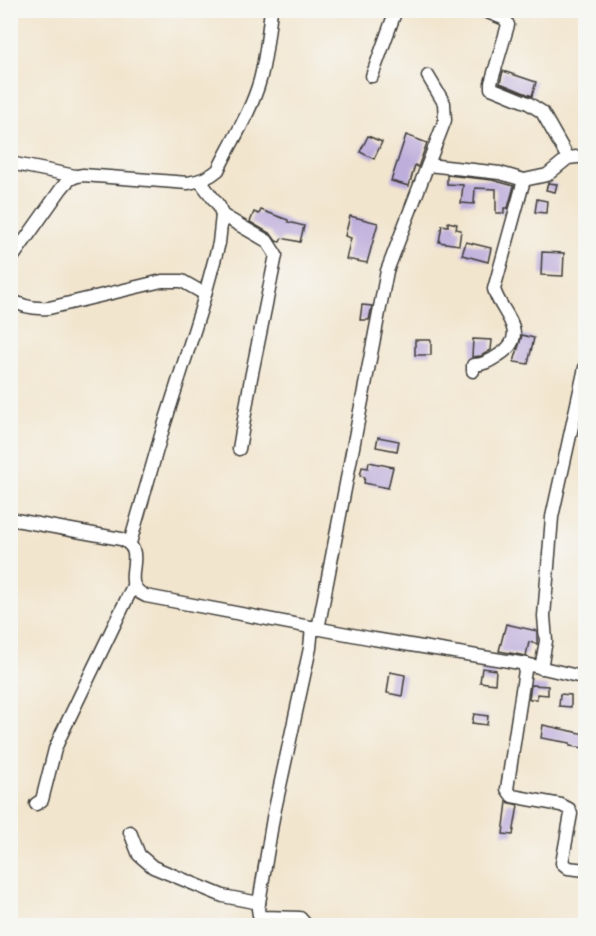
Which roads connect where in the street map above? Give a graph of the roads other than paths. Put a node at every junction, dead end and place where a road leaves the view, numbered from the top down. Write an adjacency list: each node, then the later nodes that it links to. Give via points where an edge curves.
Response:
1 (271, 10): 12 (street, via 264,63 251,104 218,170)
2 (396, 10): 4 (street)
3 (482, 10): 7 (street, via 505,19 508,25 491,88 542,112)
4 (372, 76)
5 (428, 76): 9 (street, via 446,111)
6 (585, 156): 7 (street)
7 (568, 158): 11 (street, via 547,175)
8 (10, 163): 10 (street)
9 (428, 165): 11 (street, via 500,173); 23 (street, via 387,271)
10 (75, 176): 12 (street); 14 (street, via 67,180)
11 (524, 180): 18 (street, via 495,289 513,324 511,343 487,363 473,365)
12 (200, 181): 13 (street)
13 (222, 215): 15 (street); 19 (street, via 267,241 276,255)
14 (10, 261)
15 (205, 294): 16 (street, via 173,280 50,308 37,309); 21 (street)
16 (10, 299)
17 (585, 363): 25 (street, via 552,517 544,616 546,641)
18 (473, 371)
19 (239, 449)
20 (10, 519): 21 (street)
21 (130, 543): 22 (street, via 134,551)
22 (133, 586): 23 (street, via 146,597); 27 (street, via 61,735 42,800)
23 (315, 628): 24 (street); 30 (street, via 271,828)
24 (526, 664): 25 (street); 29 (street, via 507,789 512,796 569,809 562,863 568,868)
25 (541, 668): 26 (street)
26 (585, 678)
27 (36, 804)
28 (130, 832): 30 (street, via 139,855 153,867 223,896)
29 (585, 870)
30 (259, 903): 31 (street, via 259,915 263,917 300,918)
31 (307, 926)

